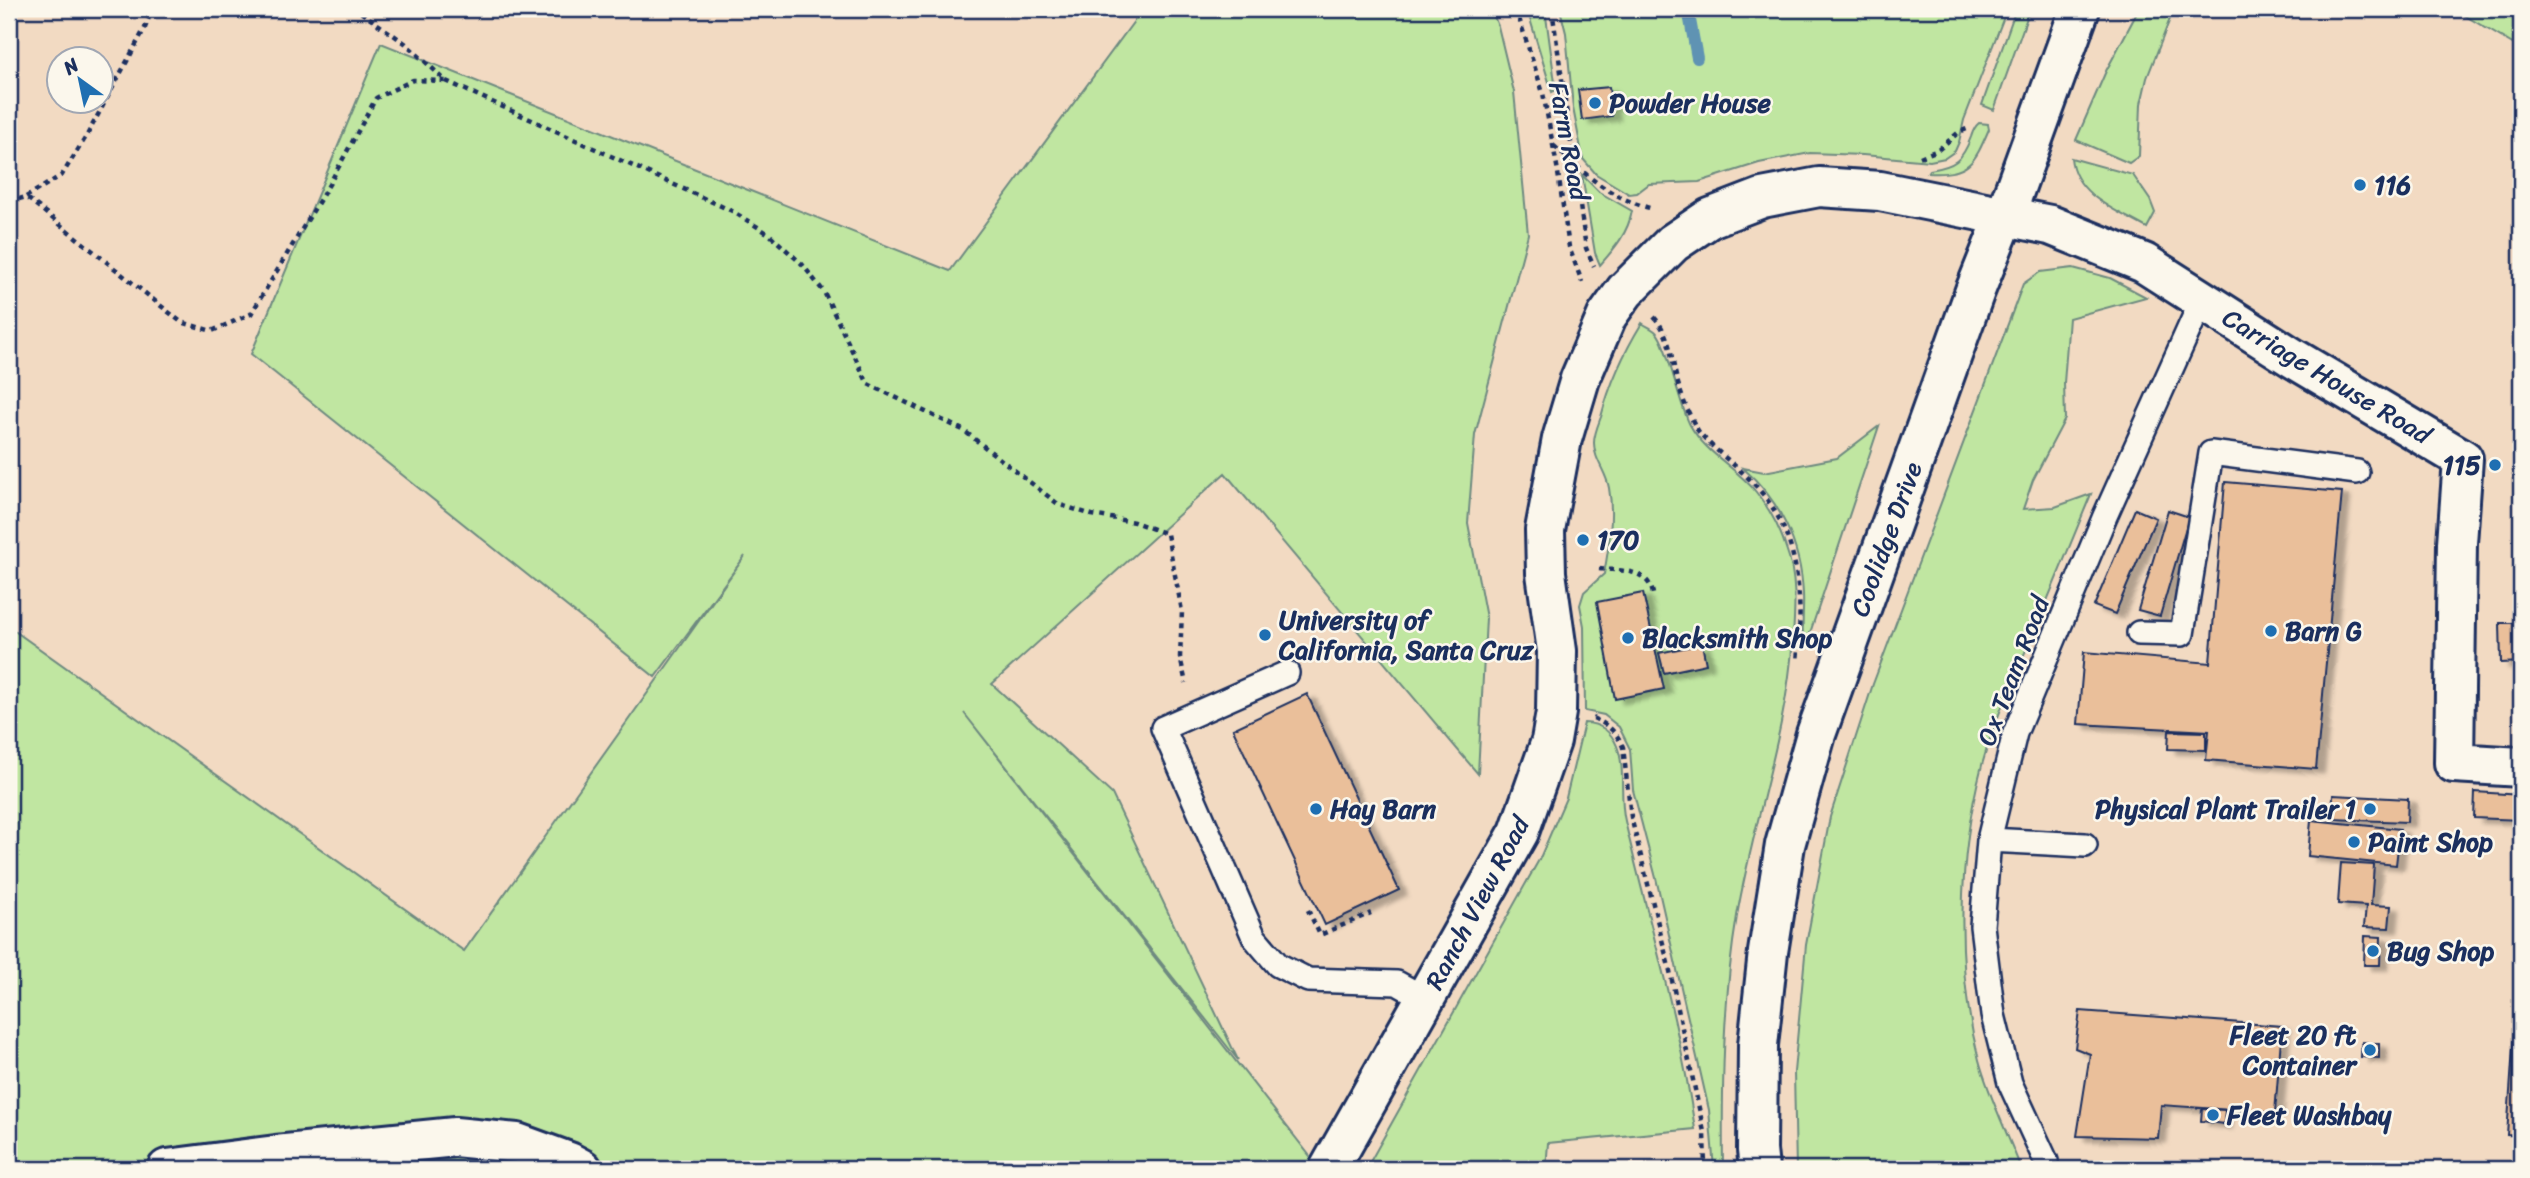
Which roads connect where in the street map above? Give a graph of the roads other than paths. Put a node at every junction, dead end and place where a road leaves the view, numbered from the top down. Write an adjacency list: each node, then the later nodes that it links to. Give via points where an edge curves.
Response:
1 (2080, 9): 2 (street, Coolidge Drive)
2 (2005, 216): 3 (street, Carriage House Road, via 2050,225 2144,263); 10 (street, Ranch View Road, via 1880,191 1819,187 1762,198 1710,218 1673,243 1625,291 1607,316 1580,379 1562,439 1545,530 1557,651 1556,712 1550,741 1519,832); 15 (street, Coolidge Drive, via 1816,734 1785,845 1758,1045)
3 (2202, 300): 7 (street, Carriage House Road, via 2463,459 2457,542 2454,763); 8 (lane, Ox Team Road, via 2015,733)
4 (2357, 472): 5 (lane, via 2211,453 2182,634)
5 (2139, 632)
6 (1287, 673): 10 (lane, via 1163,728 1254,937 1278,965 1308,980 1397,983)
7 (2521, 767)
8 (1989, 840): 9 (lane); 11 (lane, Ox Team Road, via 1982,926 1993,1015 2010,1083)
9 (2085, 845)
10 (1426, 999): 14 (street, Ranch View Road)
11 (2046, 1161)
12 (167, 1169): 13 (street, via 455,1137 517,1143)
13 (582, 1169)
14 (1329, 1169)
15 (1759, 1169)

